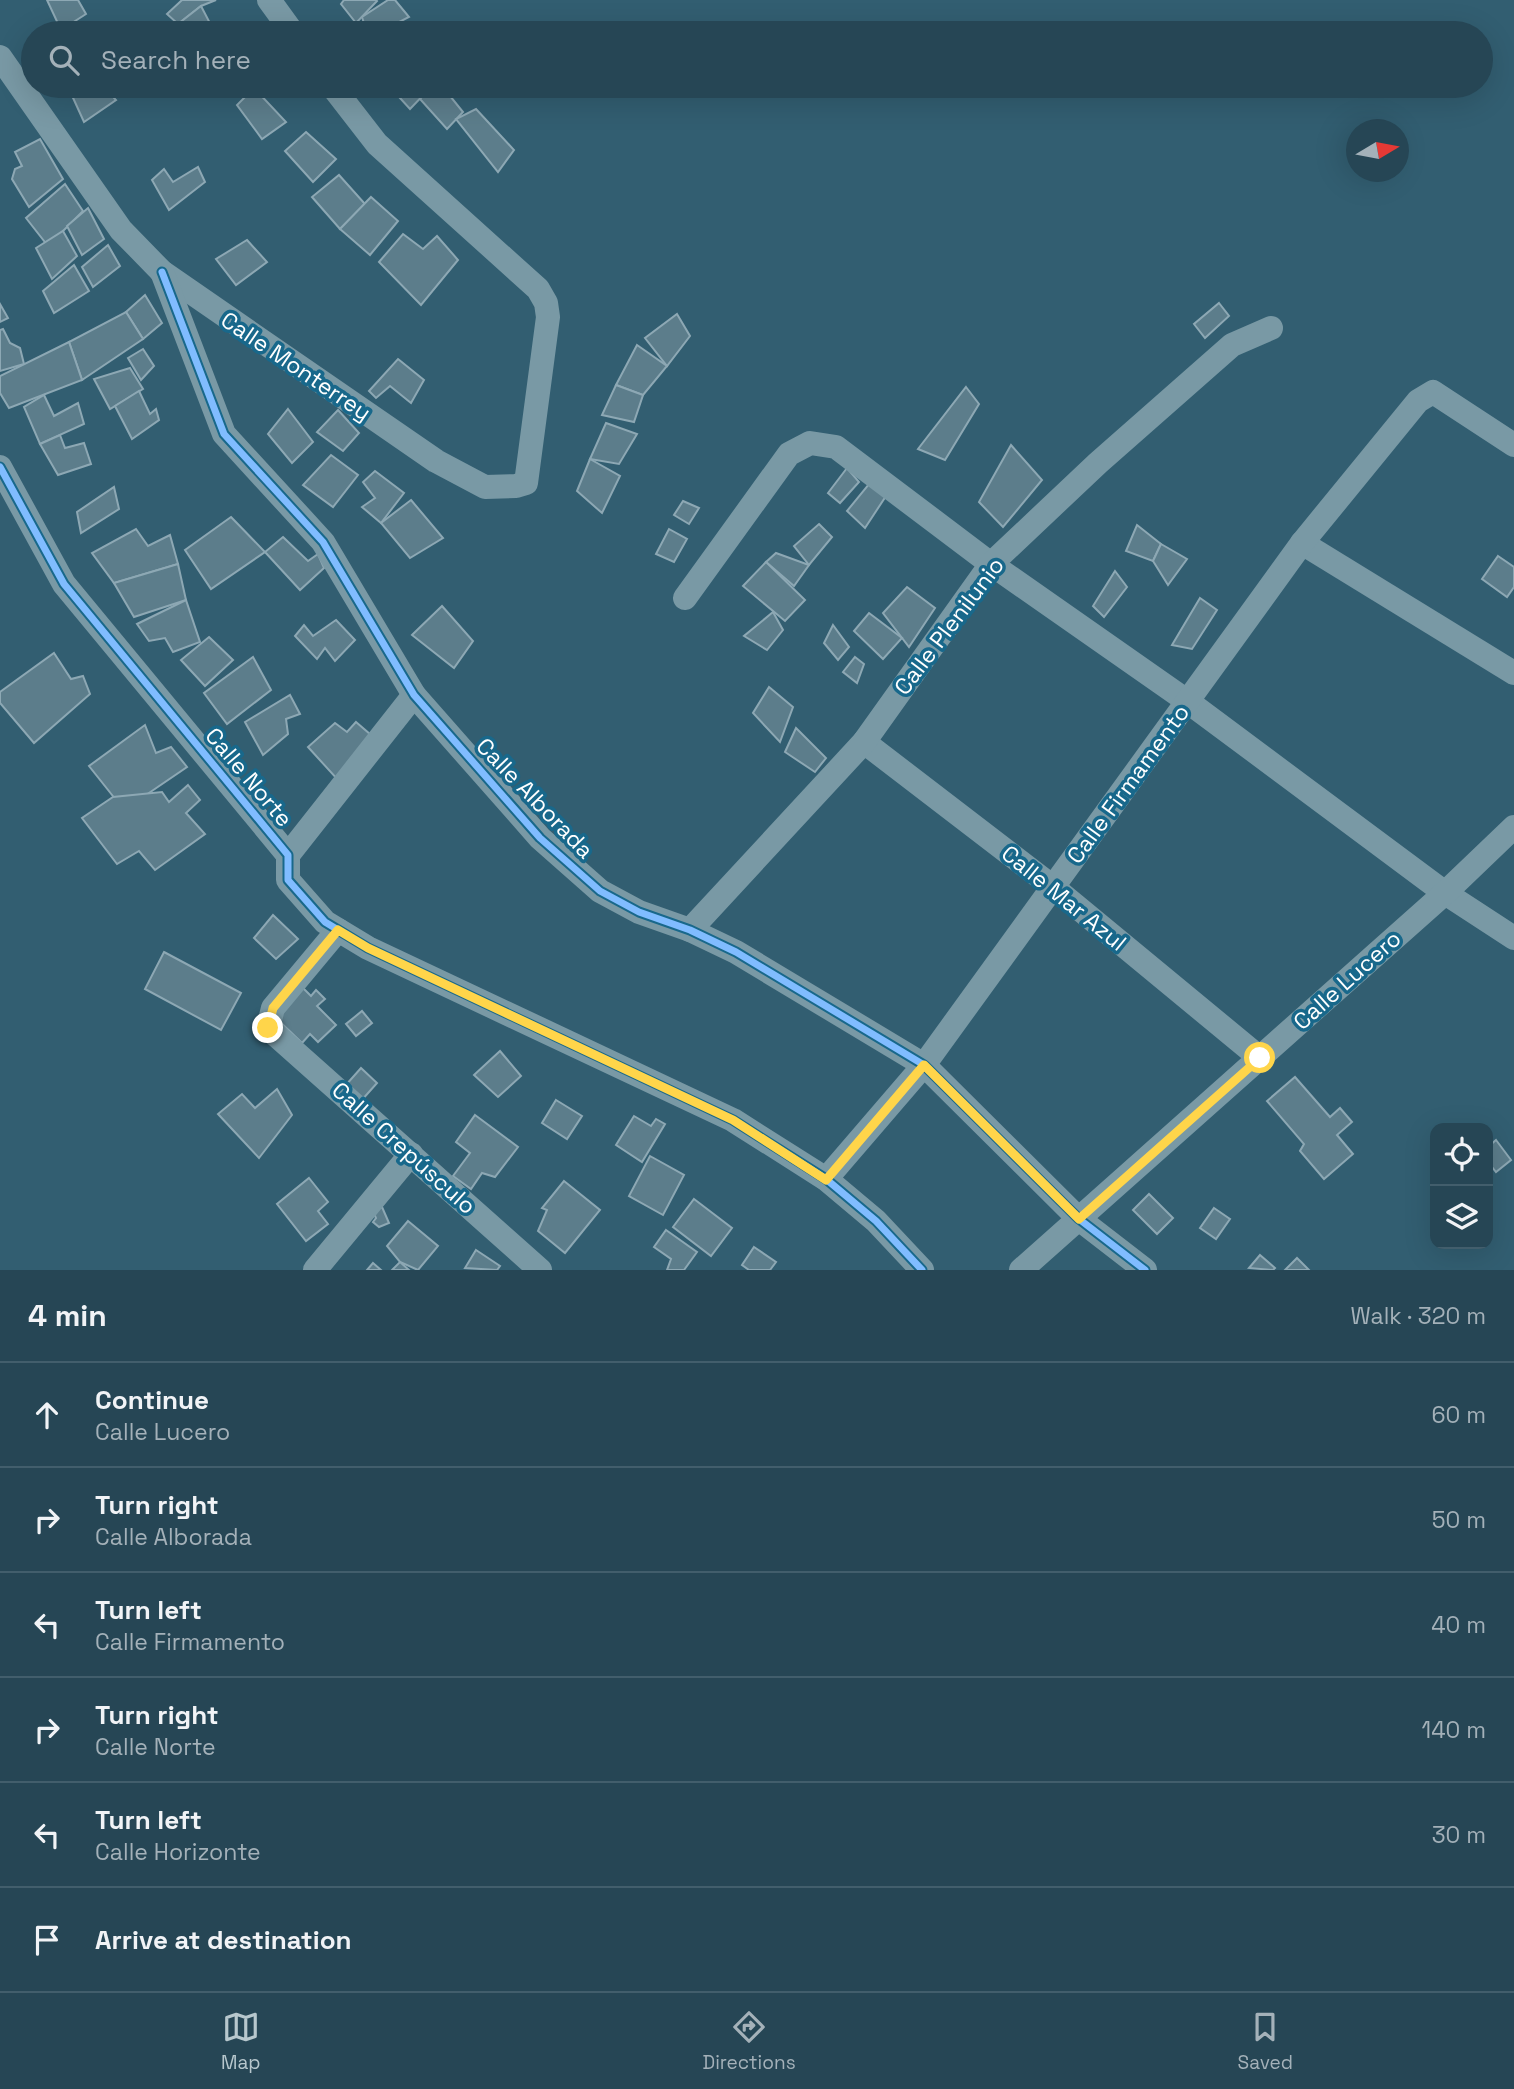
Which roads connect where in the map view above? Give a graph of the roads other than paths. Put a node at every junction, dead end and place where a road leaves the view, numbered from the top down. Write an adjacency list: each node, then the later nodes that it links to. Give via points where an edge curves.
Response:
1 (269, 0): 2 (street)
2 (284, 21)
3 (0, 57): 4 (street, Calle Monterrey)
4 (21, 87)
5 (29, 98): 7 (street, Calle Monterrey, via 121,230)
6 (341, 98): 7 (street, Calle Monterrey, via 377,144 538,289 546,303 548,317 526,483 485,487 436,461)
7 (162, 272): 15 (street, Calle Alborada, via 224,434 323,542)
8 (1271, 328): 12 (street, Calle Plenilunio, via 1232,345)
9 (1514, 445): 11 (street, Calle Firmamento, via 1433,392 1418,401)
10 (0, 467): 19 (street, Calle Norte, via 64,584)
11 (1302, 543): 14 (street); 16 (street, Calle Firmamento)
12 (991, 564): 13 (street, via 836,447 810,443 789,454); 16 (street); 17 (street, Calle Plenilunio)
13 (685, 598)
14 (1514, 673)
15 (414, 695): 19 (street); 23 (street, Calle Alborada, via 540,838 600,891 639,912)
16 (1187, 701): 20 (street, Calle Firmamento); 21 (street)
17 (864, 742): 20 (street, Calle Mar Azul); 23 (street, Calle Plenilunio)
18 (1514, 827): 21 (street, Calle Lucero)
19 (288, 855): 22 (street, Calle Norte, via 288,880 325,922)
20 (1053, 887): 25 (street, Calle Mar Azul); 26 (street, Calle Firmamento)
21 (1445, 893): 24 (street); 25 (street, Calle Lucero)
22 (338, 930): 27 (street, Calle Crepúsculo, via 273,1008 268,1028); 28 (street, Calle Norte, via 733,1120)
23 (690, 930): 26 (street, Calle Alborada, via 736,952)
24 (1514, 938)
25 (1260, 1058): 29 (street, Calle Lucero)
26 (924, 1065): 28 (street, Calle Firmamento); 29 (street, Calle Alborada)
27 (411, 1154): 30 (street); 31 (street, Calle Crepúsculo)
28 (826, 1180): 32 (street, Calle Norte, via 876,1222)
29 (1079, 1219): 33 (street, Calle Lucero); 34 (street, Calle Alborada)
30 (315, 1270)
31 (540, 1270)
32 (922, 1270)
33 (1021, 1270)
34 (1145, 1270)

